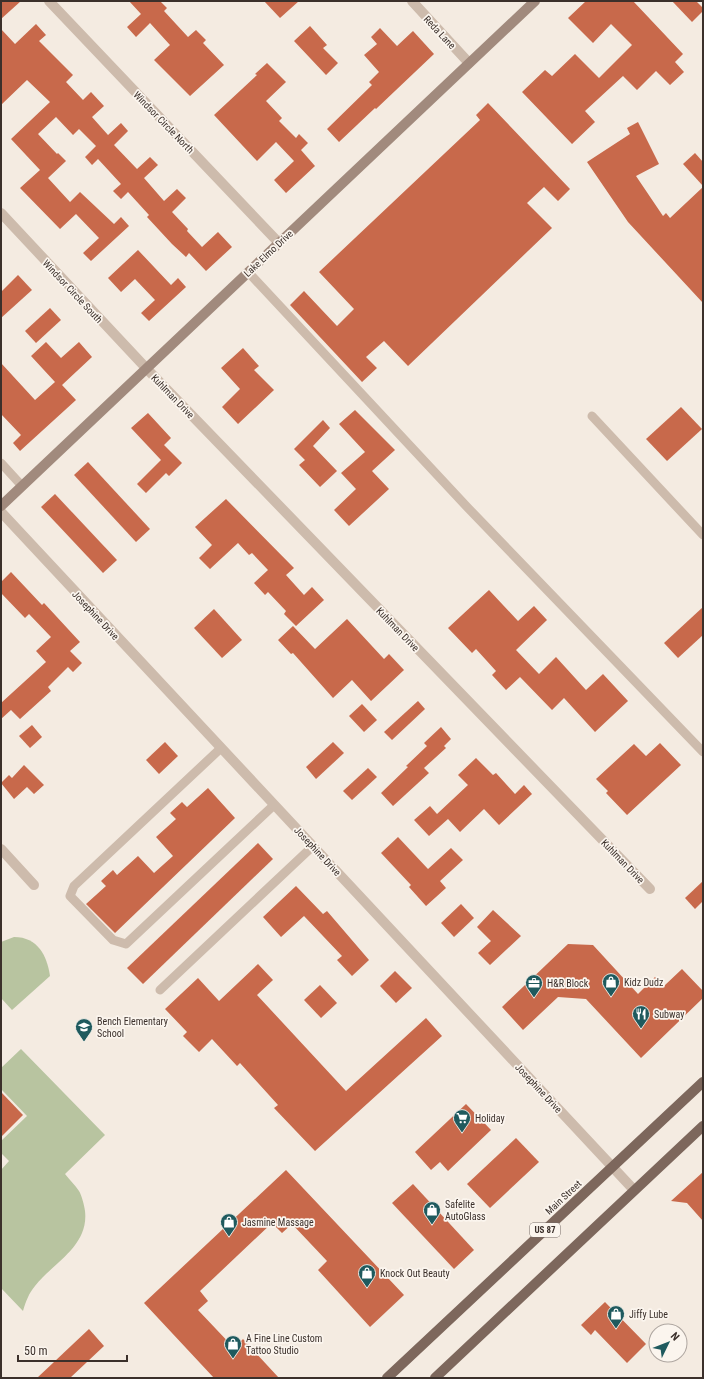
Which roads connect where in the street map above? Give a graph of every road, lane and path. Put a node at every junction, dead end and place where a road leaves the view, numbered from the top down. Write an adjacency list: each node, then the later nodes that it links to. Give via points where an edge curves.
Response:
1 (49, 1): 6 (street, Windsor Circle North)
2 (412, 1): 4 (street, Reda Lane)
3 (535, 1): 4 (main road, Lake Elmo Drive)
4 (469, 63): 6 (main road, Lake Elmo Drive)
5 (1, 214): 8 (street, Windsor Circle South)
6 (279, 242): 7 (main road, Lake Elmo Drive)
7 (248, 272): 8 (main road, Lake Elmo Drive); 16 (lane)
8 (146, 368): 11 (main road, Lake Elmo Drive); 21 (street, Kuhlman Drive)
9 (592, 416): 14 (lane)
10 (1, 463): 11 (lane)
11 (22, 486): 12 (main road, Lake Elmo Drive)
12 (1, 506)
13 (1, 512): 15 (street, Josephine Drive)
14 (703, 535)
15 (221, 748): 17 (street, Josephine Drive); 17 (lane, via 74,886 70,896 113,940 126,944)
16 (703, 752)
17 (274, 805): 18 (street, Josephine Drive)
18 (313, 846): 22 (lane); 25 (street, Josephine Drive)
19 (1, 849): 20 (street)
20 (34, 885)
21 (650, 889)
22 (160, 990)
23 (703, 1082): 25 (main road, Main Street / US 87)
24 (703, 1126): 26 (main road)
25 (612, 1167): 26 (street, Josephine Drive); 27 (main road, Main Street / US 87)
26 (634, 1190): 28 (main road)
27 (387, 1378)
28 (435, 1378)

